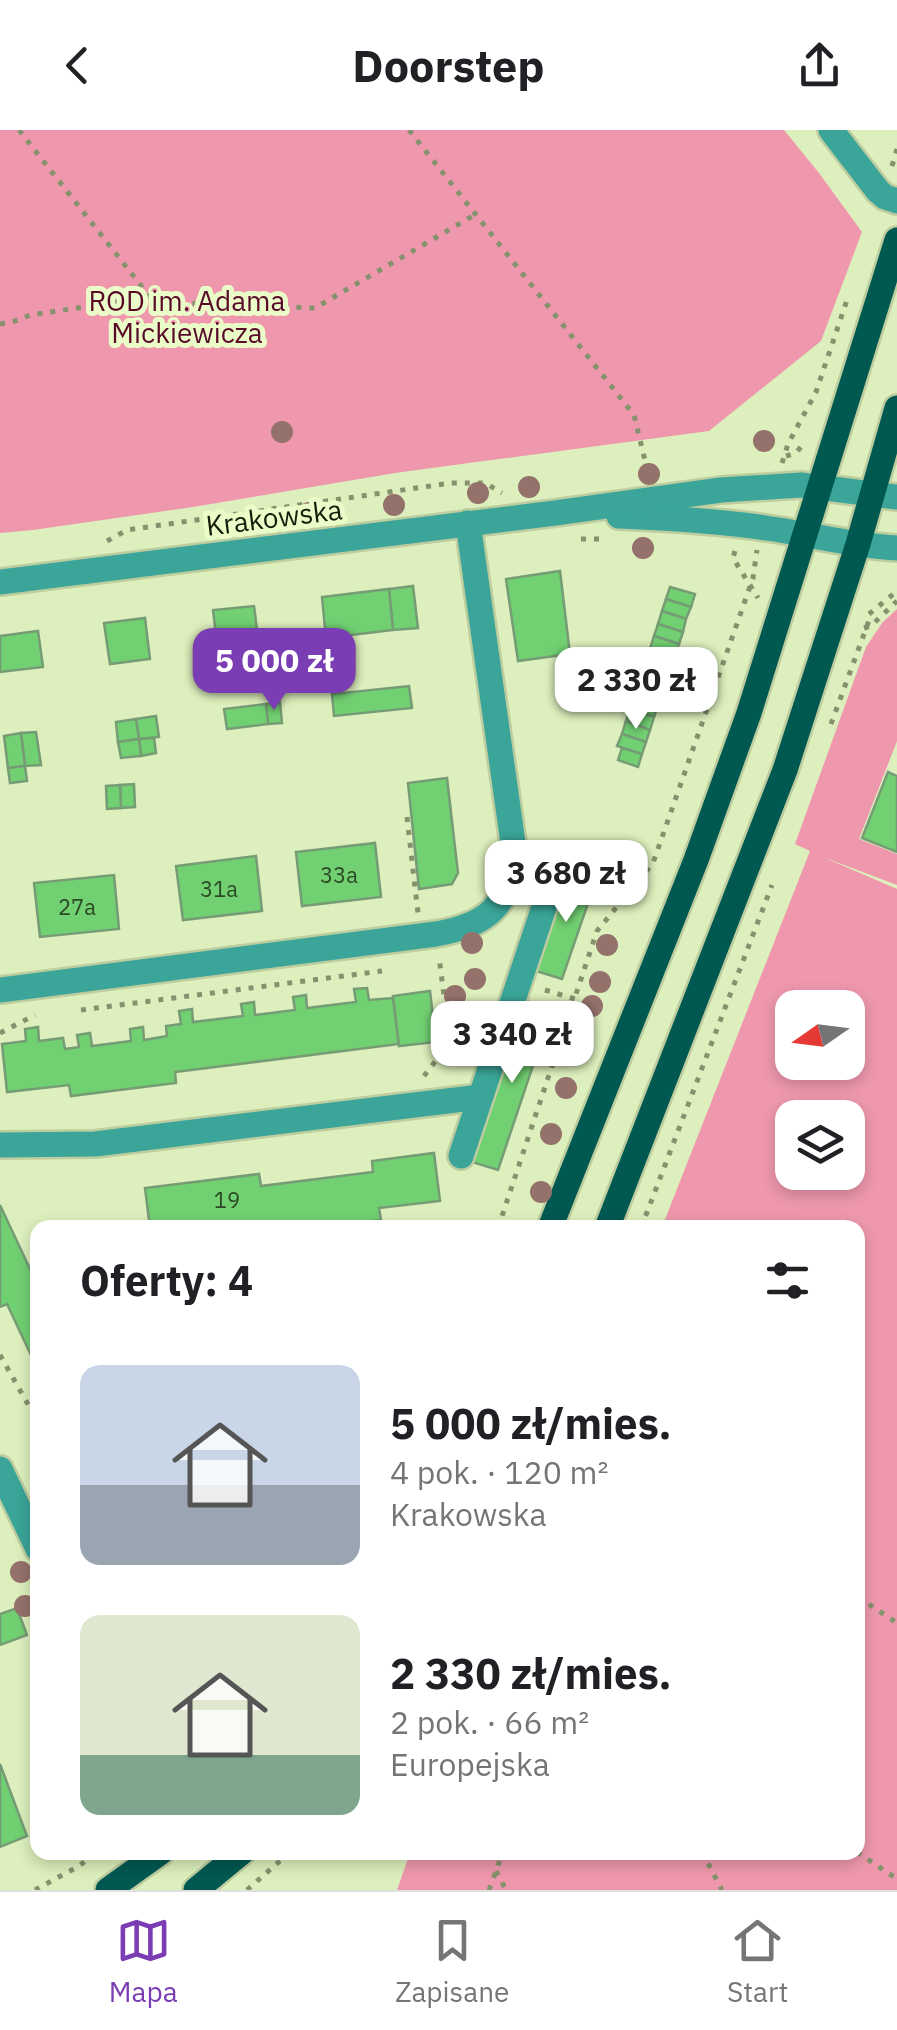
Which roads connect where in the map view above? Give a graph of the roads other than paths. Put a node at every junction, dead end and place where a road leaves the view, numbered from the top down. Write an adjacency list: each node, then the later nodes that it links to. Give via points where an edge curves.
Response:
1 (831, 130): 2 (street, via 881,194)
2 (897, 200)
3 (897, 240): 5 (main road)
4 (897, 408): 6 (main road)
5 (819, 486): 6 (street, Krakowska); 7 (street, Krakowska, via 721,490); 9 (main road)
6 (884, 495): 10 (main road)
7 (555, 514): 8 (street, Krakowska); 9 (street, Krakowska, via 675,518)
8 (468, 524): 12 (street, Krakowska); 13 (street, via 514,850)
9 (804, 534): 10 (street, Krakowska); 18 (main road, via 701,845)
10 (858, 544): 11 (street, Krakowska); 19 (main road, via 785,770)
11 (897, 548)
12 (0, 582)
13 (509, 880): 14 (street, via 488,916 473,926); 15 (street, via 537,880 548,895)
14 (0, 990)
15 (480, 1097): 16 (street, via 95,1144); 17 (street)
16 (0, 1145)
17 (461, 1156)
18 (553, 1220)
19 (610, 1220)
20 (0, 1468): 21 (street)
21 (30, 1532)
22 (150, 1860): 24 (main road)
23 (232, 1860): 25 (main road)
24 (108, 1890)
25 (196, 1890)

